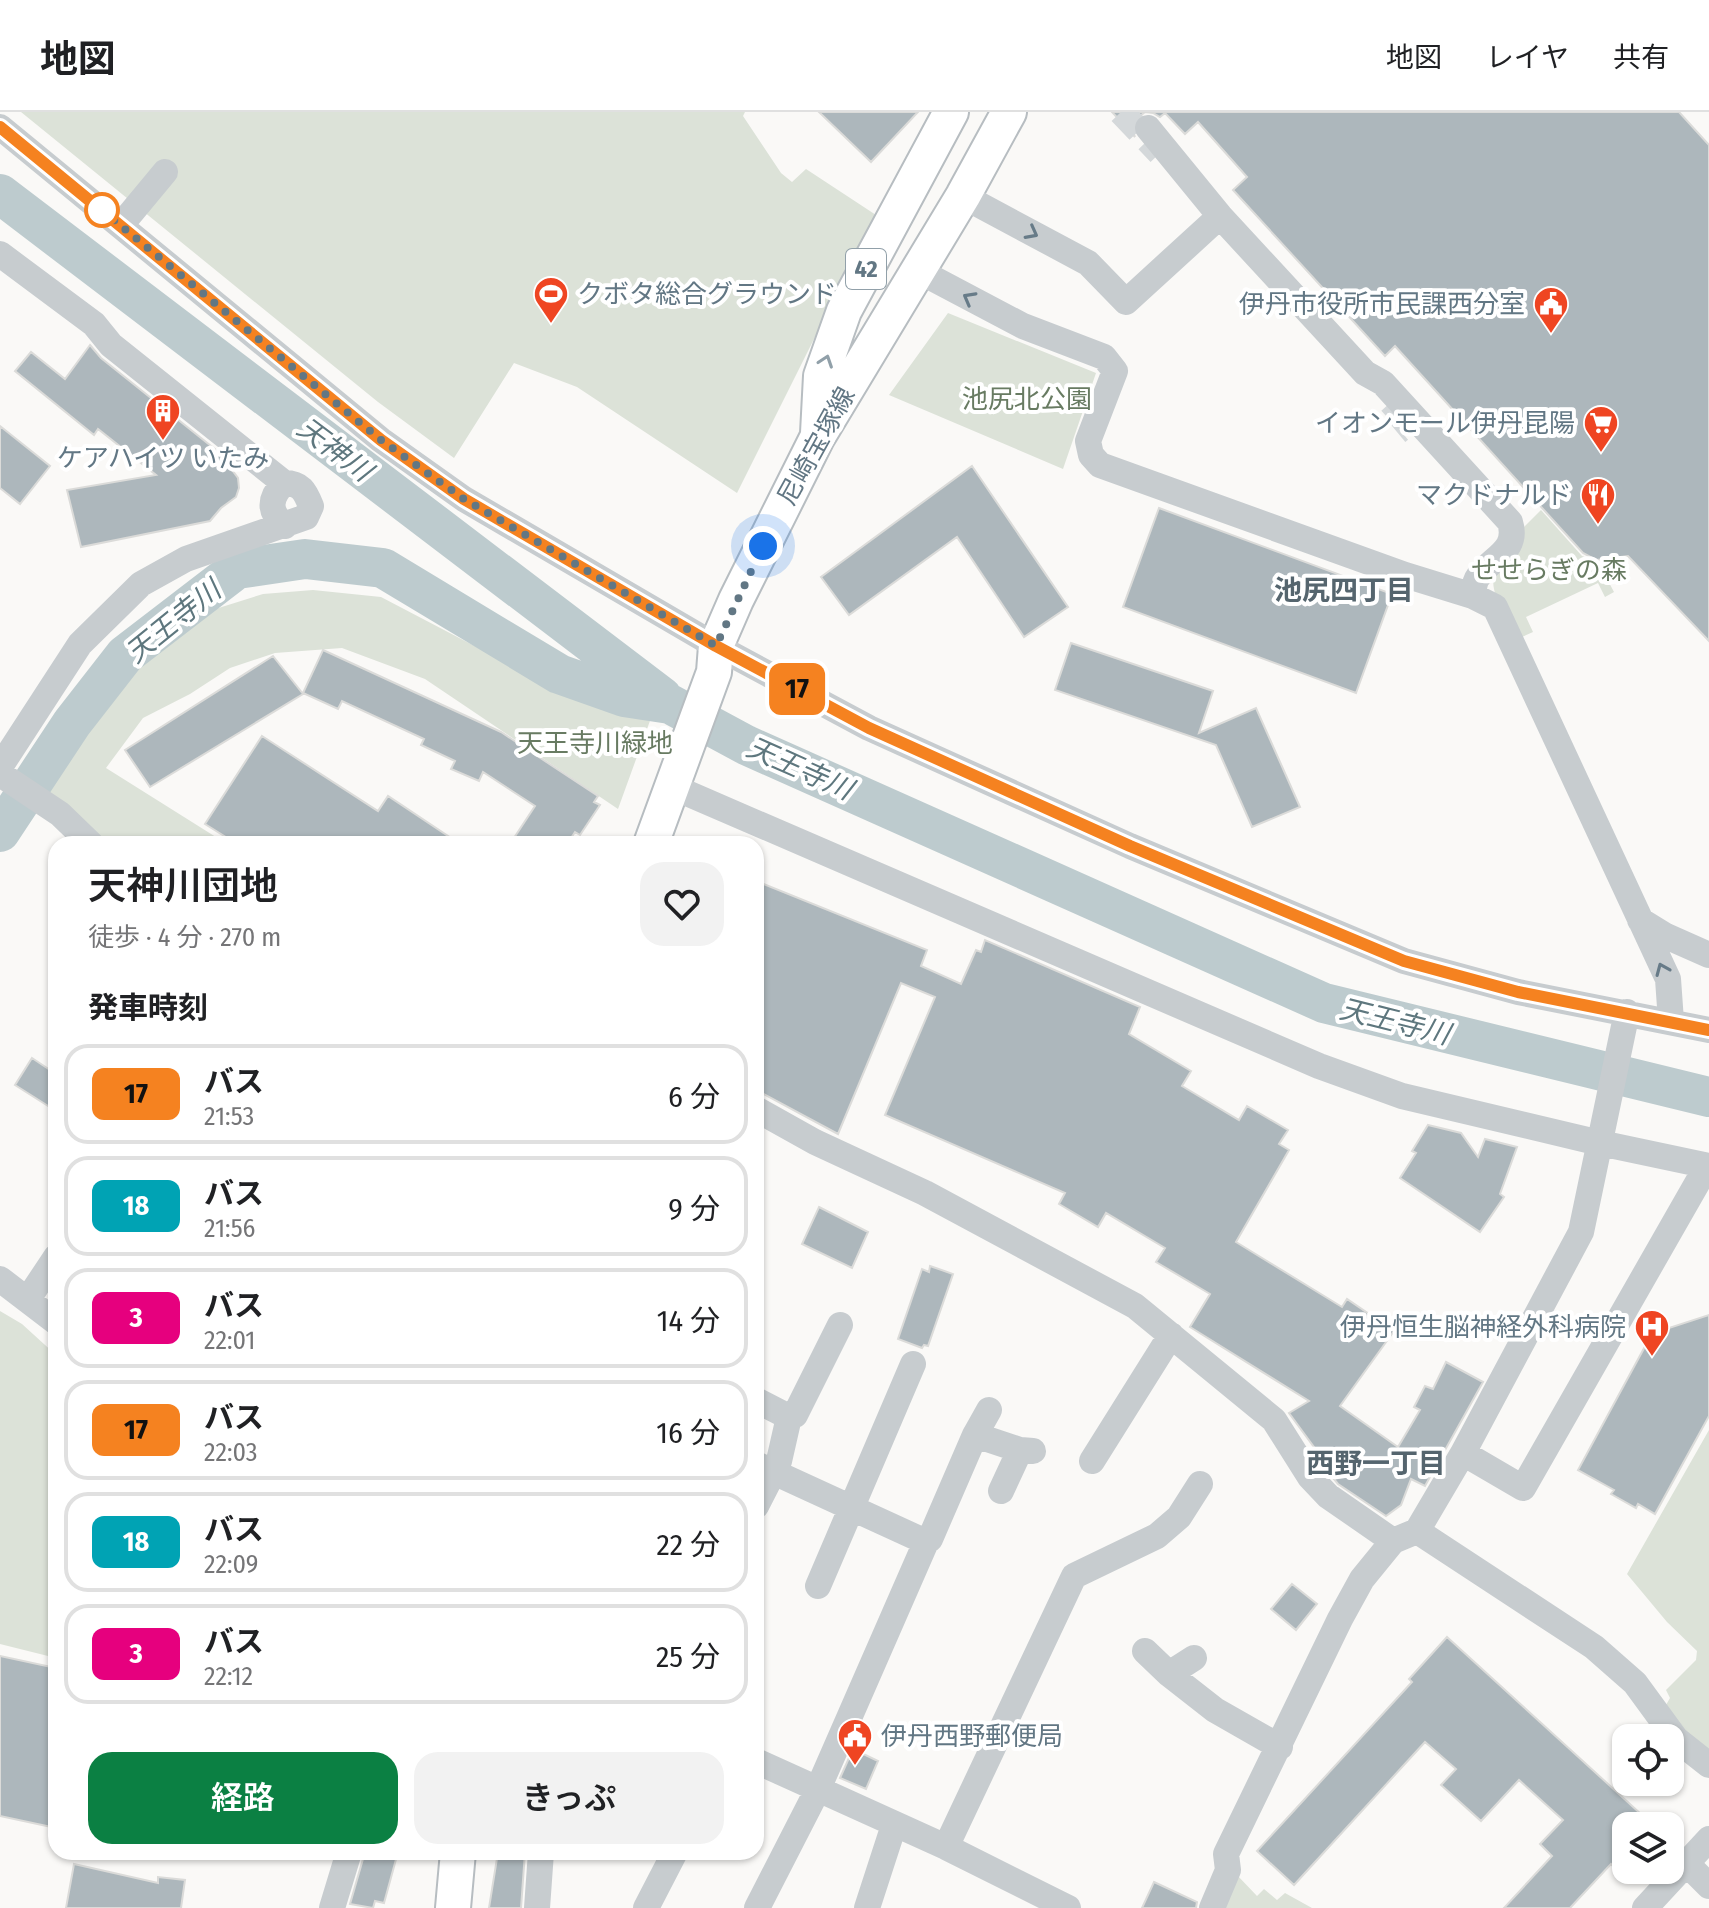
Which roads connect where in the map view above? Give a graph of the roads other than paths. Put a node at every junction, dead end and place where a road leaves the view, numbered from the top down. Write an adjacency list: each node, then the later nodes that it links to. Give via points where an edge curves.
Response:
1 (951, 112): 12 (main road, 42)
2 (970, 112): 12 (street, via 932,180)
3 (1009, 112): 7 (main road, 尼崎宝塚線 / 42)
4 (0, 127): 9 (street)
5 (1148, 128): 8 (street)
6 (165, 172): 9 (street)
7 (963, 196): 8 (street, one-way to 8, via 1088,263 1126,302); 11 (main road, 尼崎宝塚線 / 42)
8 (1220, 216): 14 (street, via 1510,522 1510,546 1476,579)
9 (121, 225): 15 (street, via 381,440)
10 (0, 254): 16 (street, via 94,324 111,345 284,483 305,490 311,506 306,517 186,559 141,584 80,644)
11 (917, 270): 13 (main road, 尼崎宝塚線 / 42); 14 (street, one-way to 11, via 1100,465 1088,441 1115,371 1104,357 1023,326)
12 (844, 311): 13 (main road, 42, one-way to 12, via 821,376)
13 (817, 438): 15 (main road, 尼崎宝塚線 / 42, via 736,600)
14 (1473, 596): 20 (street, via 1495,607)
15 (715, 659): 17 (main road, 尼崎宝塚線 / 42); 22 (street, via 1130,846 1404,961)
16 (0, 772): 18 (street)
17 (675, 780): 19 (main road, 尼崎宝塚線 / 42); 26 (street, via 1319,1066 1402,1096)
18 (82, 836)
19 (654, 836)
20 (1640, 920): 21 (street); 23 (street, one-way to 20, via 1668,979)
21 (1709, 955)
22 (1625, 1020): 23 (street); 26 (street)
23 (1671, 1021): 24 (street)
24 (1709, 1030)
25 (764, 1113): 33 (street, via 1055,1261 1135,1306)
26 (1600, 1139): 27 (street); 40 (street, via 1581,1232)
27 (1708, 1166): 40 (street, via 1523,1488)
28 (48, 1269): 30 (street)
29 (0, 1279): 30 (street)
30 (28, 1299): 31 (street)
31 (48, 1315)
32 (840, 1325): 37 (street, via 795,1415)
33 (1171, 1335): 39 (street); 45 (street, via 1274,1420 1328,1496)
34 (913, 1364): 44 (street)
35 (764, 1404): 37 (street)
36 (989, 1410): 38 (street)
37 (789, 1417): 41 (street, via 779,1461)
38 (975, 1435): 43 (street, via 1026,1451); 46 (street)
39 (1097, 1446)
40 (1463, 1453): 45 (street)
41 (764, 1468): 44 (street)
42 (1200, 1484): 57 (street, via 1179,1517 1157,1536 1074,1576)
43 (1001, 1491)
44 (850, 1508): 46 (street); 47 (street)
45 (1405, 1536): 51 (street, via 1362,1579); 53 (street, via 1594,1647 1635,1683 1676,1739)
46 (926, 1542): 54 (street)
47 (818, 1586)
48 (1145, 1651): 50 (street)
49 (1194, 1658): 50 (street)
50 (1169, 1674): 51 (street, via 1215,1710)
51 (1280, 1747): 71 (street, via 1226,1854 1228,1870)
52 (764, 1765): 54 (street)
53 (1709, 1765)
54 (818, 1789): 55 (street); 68 (street)
55 (894, 1825): 57 (street); 69 (street)
56 (1709, 1839): 62 (street)
57 (946, 1847): 70 (street)
58 (347, 1860): 64 (street)
59 (457, 1860): 65 (main road)
60 (540, 1860): 66 (street)
61 (671, 1860): 67 (street)
62 (1687, 1864): 63 (street); 72 (street)
63 (1709, 1886)
64 (332, 1908)
65 (453, 1908)
66 (537, 1908)
67 (646, 1908)
68 (757, 1908)
69 (867, 1908)
70 (1068, 1908)
71 (1212, 1908)
72 (1645, 1908)

